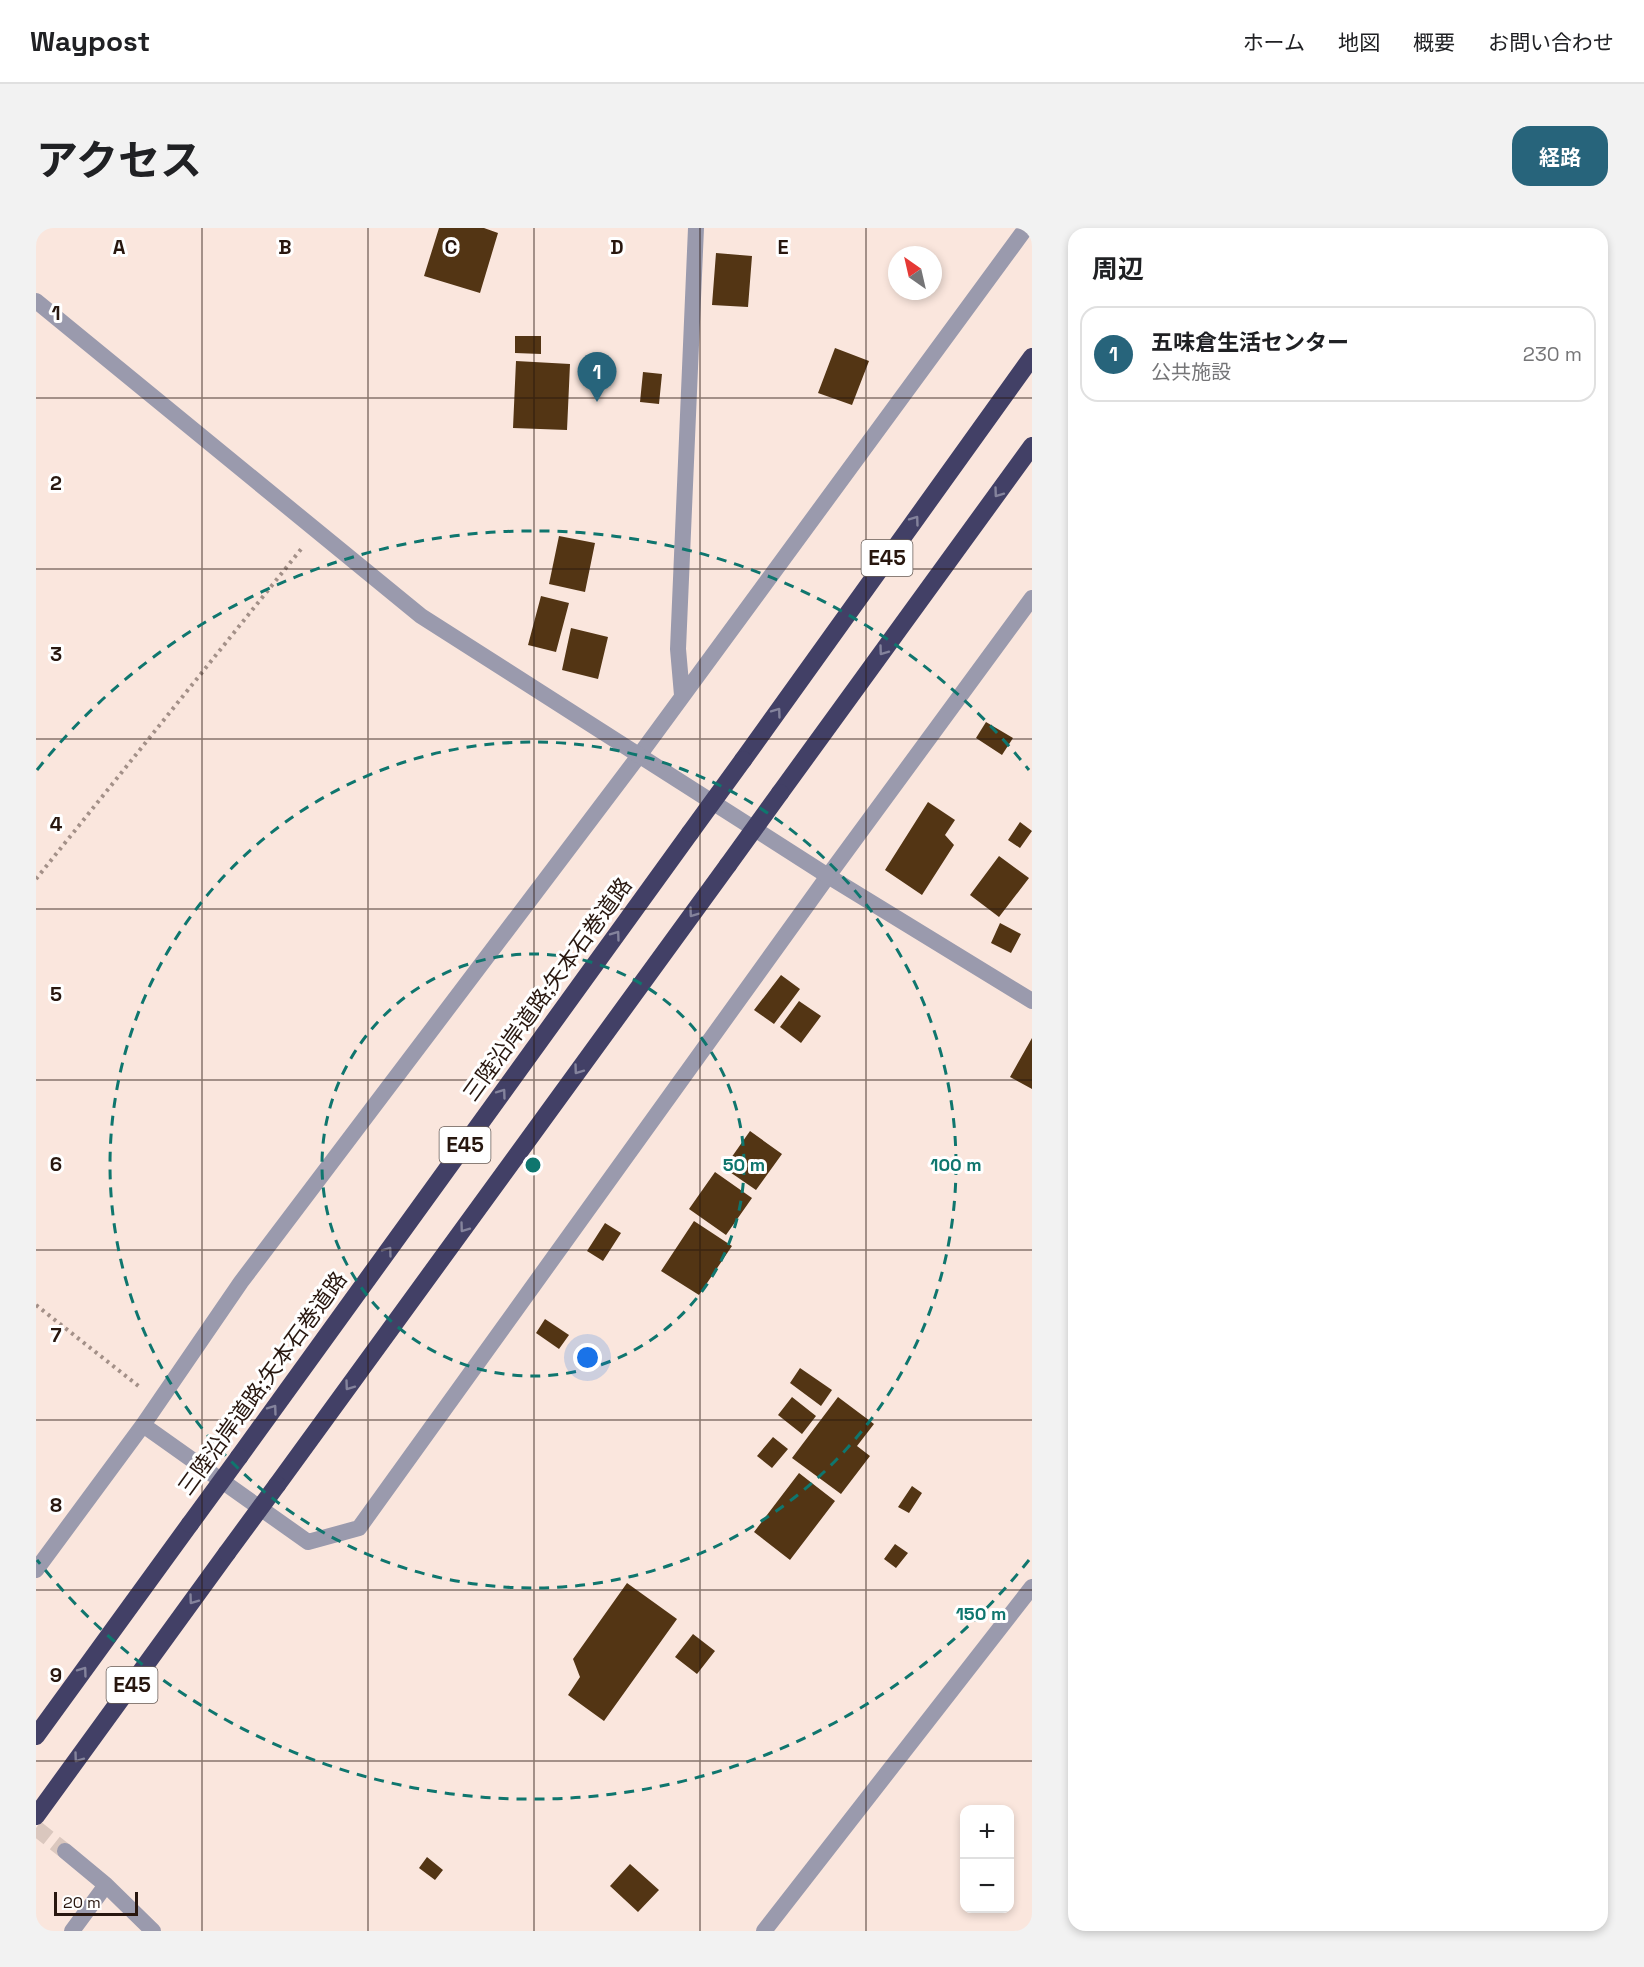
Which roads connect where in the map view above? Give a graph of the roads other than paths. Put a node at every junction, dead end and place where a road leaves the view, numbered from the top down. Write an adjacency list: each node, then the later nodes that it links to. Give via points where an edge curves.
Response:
1 (696, 228): 7 (street, via 678,649)
2 (1026, 228): 7 (street)
3 (36, 301): 8 (street, via 421,616)
4 (1032, 357): 14 (highway, 三陸沿岸道路;矢本石巻道路 / E45, one-way to 4, bridge)
5 (1032, 446): 15 (highway, E45, one-way to 15, bridge)
6 (1032, 598): 9 (street)
7 (682, 695): 8 (street)
8 (638, 757): 9 (street); 11 (street, via 240,1282)
9 (828, 876): 10 (street); 11 (street, via 359,1528 308,1542)
10 (1032, 1001)
11 (142, 1425): 12 (street)
12 (36, 1570)
13 (1032, 1587): 20 (street)
14 (36, 1736)
15 (36, 1816)
16 (64, 1851): 17 (street)
17 (106, 1885): 18 (street); 19 (street)
18 (72, 1931)
19 (153, 1931)
20 (764, 1931)

